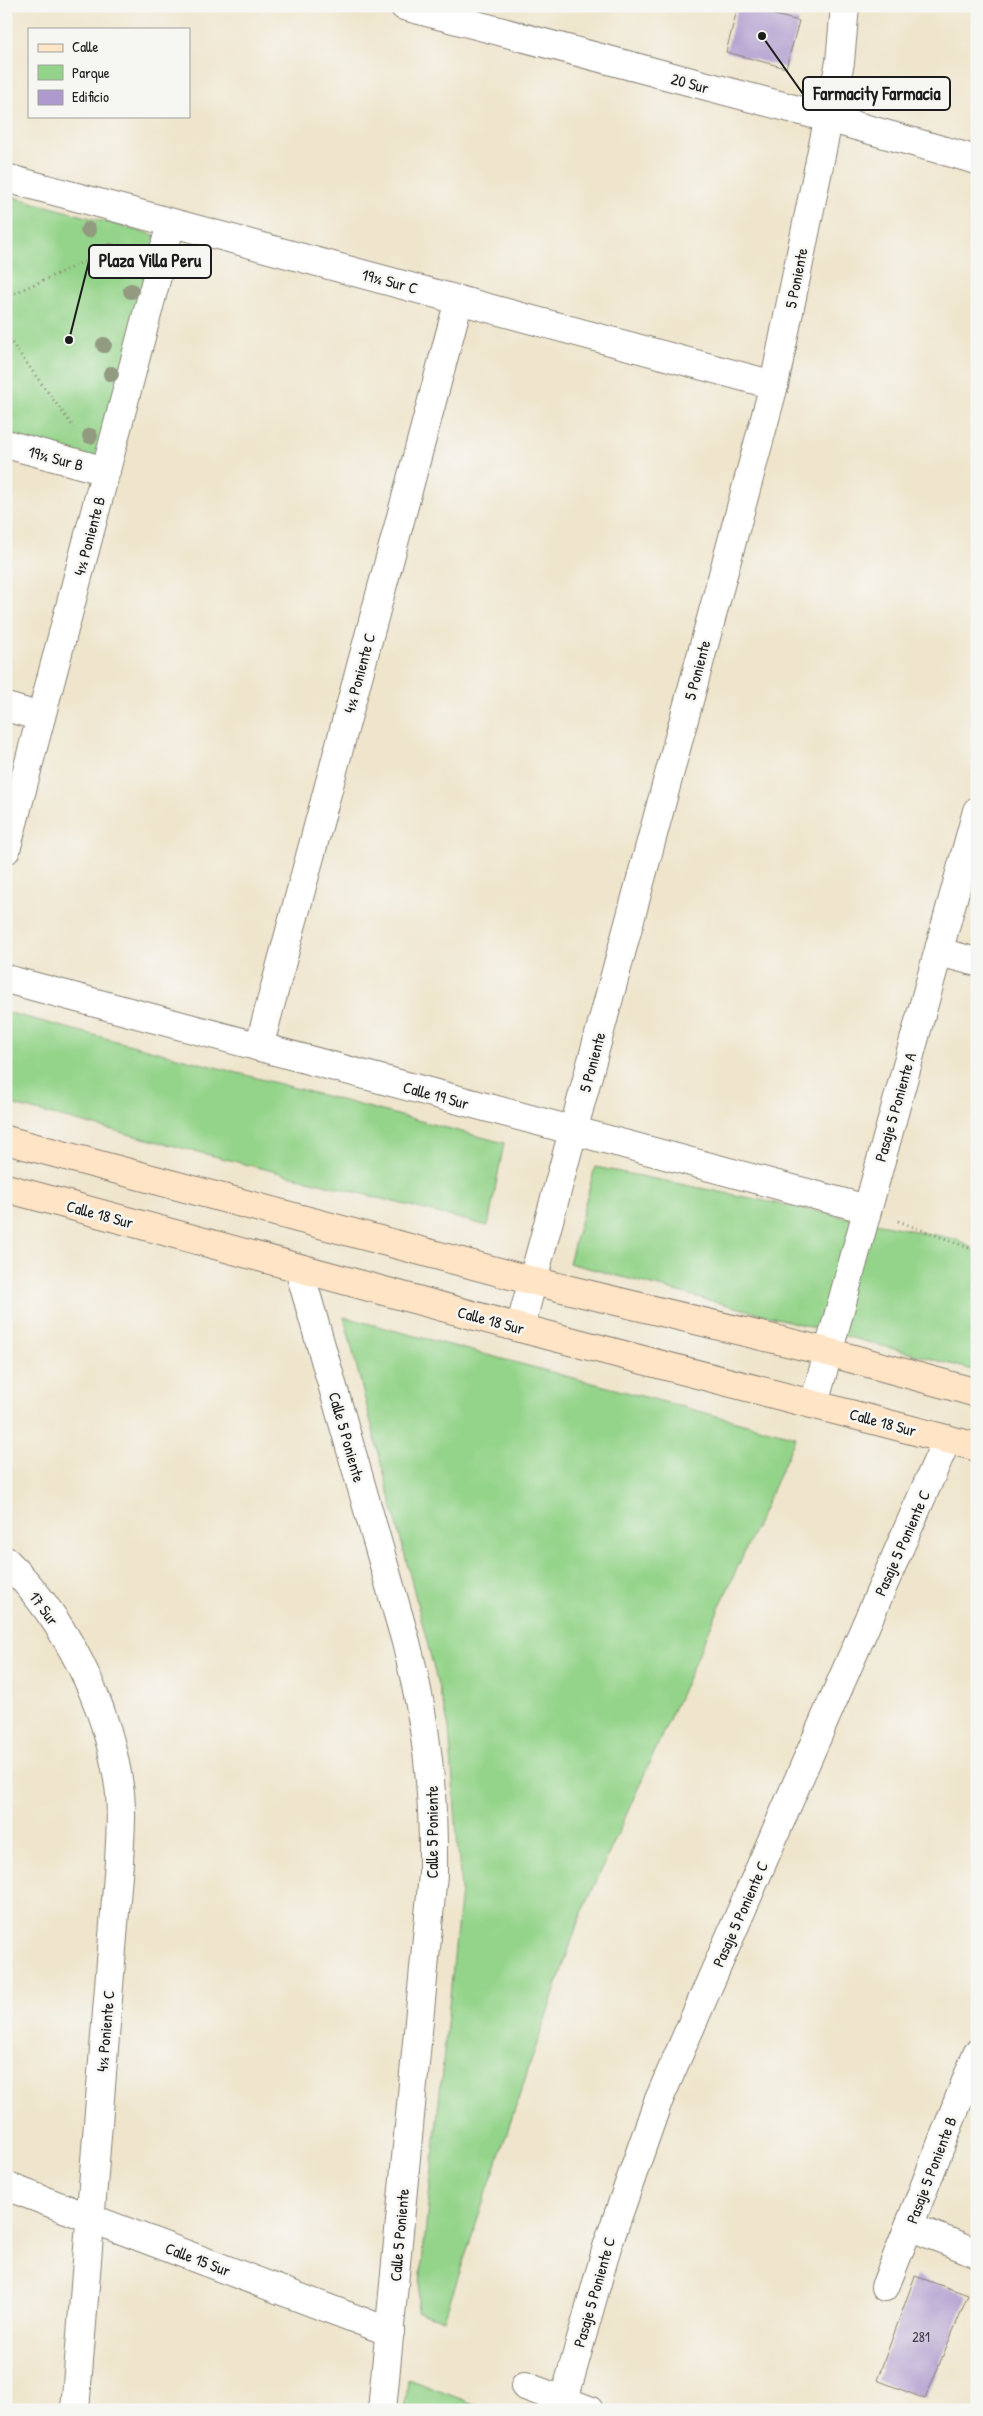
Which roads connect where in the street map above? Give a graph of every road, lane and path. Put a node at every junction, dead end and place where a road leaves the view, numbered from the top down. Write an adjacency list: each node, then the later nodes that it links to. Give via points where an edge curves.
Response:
1 (404, 6): 3 (street, 20 Sur)
2 (846, 6): 3 (street, 5 Poniente, via 840,62)
3 (828, 118): 4 (street, 20 Sur); 10 (street, 5 Poniente)
4 (977, 160)
5 (6, 178): 6 (street, 19½ Sur C)
6 (171, 222): 7 (path); 8 (street, 19½ Sur C); 13 (street, 4½ Poniente B)
7 (6, 297)
8 (459, 300): 10 (street, 19½ Sur C); 21 (street, 4½ Poniente C)
9 (6, 335): 11 (path)
10 (774, 385): 22 (street, 5 Poniente)
11 (76, 431)
12 (6, 444): 13 (street, 19½ Sur B)
13 (106, 471): 15 (street, 4½ Poniente B)
14 (6, 708): 15 (street)
15 (41, 717): 17 (street, 4½ Poniente B)
16 (977, 810): 18 (street, Pasaje 5 Poniente A)
17 (6, 850)
18 (939, 952): 19 (street); 25 (street, Pasaje 5 Poniente A)
19 (977, 962)
20 (6, 979): 21 (street, Calle 19 Sur)
21 (259, 1047): 22 (street, Calle 19 Sur)
22 (573, 1132): 25 (street, Calle 19 Sur); 28 (street, 5 Poniente)
23 (6, 1140): 28 (main road)
24 (6, 1188): 27 (main road, Calle 18 Sur)
25 (867, 1209): 26 (path); 30 (street, Pasaje 5 Poniente A)
26 (977, 1251)
27 (299, 1269): 29 (main road, Calle 18 Sur); 43 (street, Calle 5 Poniente, via 406,1642 431,1765 433,1874)
28 (533, 1281): 29 (street, 5 Poniente); 30 (main road)
29 (520, 1328): 32 (main road, Calle 18 Sur)
30 (828, 1352): 31 (main road); 32 (street, Pasaje 5 Poniente A)
31 (977, 1392)
32 (814, 1404): 33 (main road, Calle 18 Sur)
33 (947, 1439): 34 (main road, Calle 18 Sur); 45 (street, Pasaje 5 Poniente C, via 657,2104 607,2247)
34 (977, 1447)
35 (6, 1561): 36 (street, 17 Sur, via 39,1598)
36 (77, 1659): 39 (street, 4½ Poniente C, via 104,1720 113,1751 121,1825)
37 (977, 2053): 40 (street, Pasaje 5 Poniente B)
38 (6, 2186): 39 (street, Calle 15 Sur)
39 (90, 2218): 43 (street, Calle 15 Sur); 46 (street, 4½ Poniente C)
40 (909, 2226): 41 (street); 42 (street, Pasaje 5 Poniente B)
41 (977, 2253)
42 (885, 2287)
43 (390, 2332): 47 (street, Calle 5 Poniente)
44 (525, 2386): 45 (street)
45 (576, 2405)
46 (75, 2410)
47 (382, 2410)

